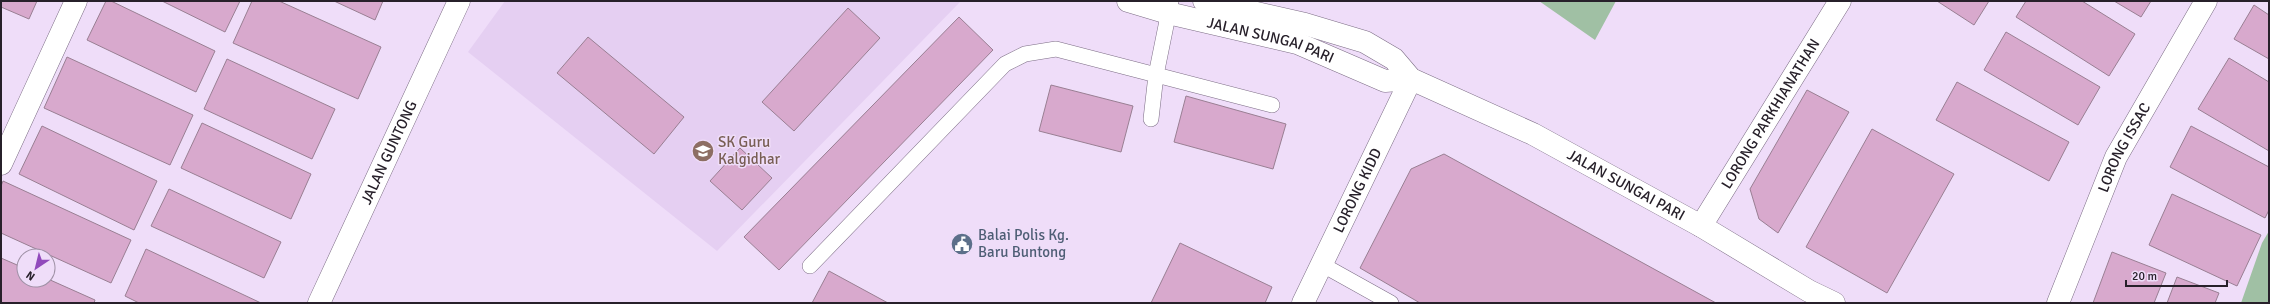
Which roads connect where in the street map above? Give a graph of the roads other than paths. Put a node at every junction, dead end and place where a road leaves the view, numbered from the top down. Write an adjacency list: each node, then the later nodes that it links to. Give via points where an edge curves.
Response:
1 (76, 1): 12 (street)
2 (459, 1): 17 (street, JALAN GUNTONG)
3 (1128, 1): 7 (street, JALAN SUNGAI PARI)
4 (1204, 1): 9 (street, JALAN SUNGAI PARI, via 1305,24 1365,42 1394,59)
5 (1840, 1): 13 (street, LORONG PARKHIANATHAN)
6 (2206, 1): 21 (street, LORONG ISSAC, via 2116,156)
7 (1170, 7): 8 (lane); 9 (street, JALAN SUNGAI PARI, via 1297,43 1385,81)
8 (1156, 75): 10 (lane); 11 (lane); 15 (lane, via 1056,49 1025,54 1005,64)
9 (1411, 78): 13 (street, JALAN SUNGAI PARI, via 1533,134); 14 (street, LORONG KIDD)
10 (1272, 105)
11 (1151, 119)
12 (1, 164)
13 (1701, 226): 16 (street, JALAN SUNGAI PARI)
14 (1321, 264): 18 (street, LORONG KIDD); 19 (lane)
15 (810, 266)
16 (1806, 297): 20 (street, JALAN SUNGAI PARI)
17 (319, 303)
18 (1303, 303)
19 (1391, 303)
20 (1834, 303)
21 (2058, 303)

